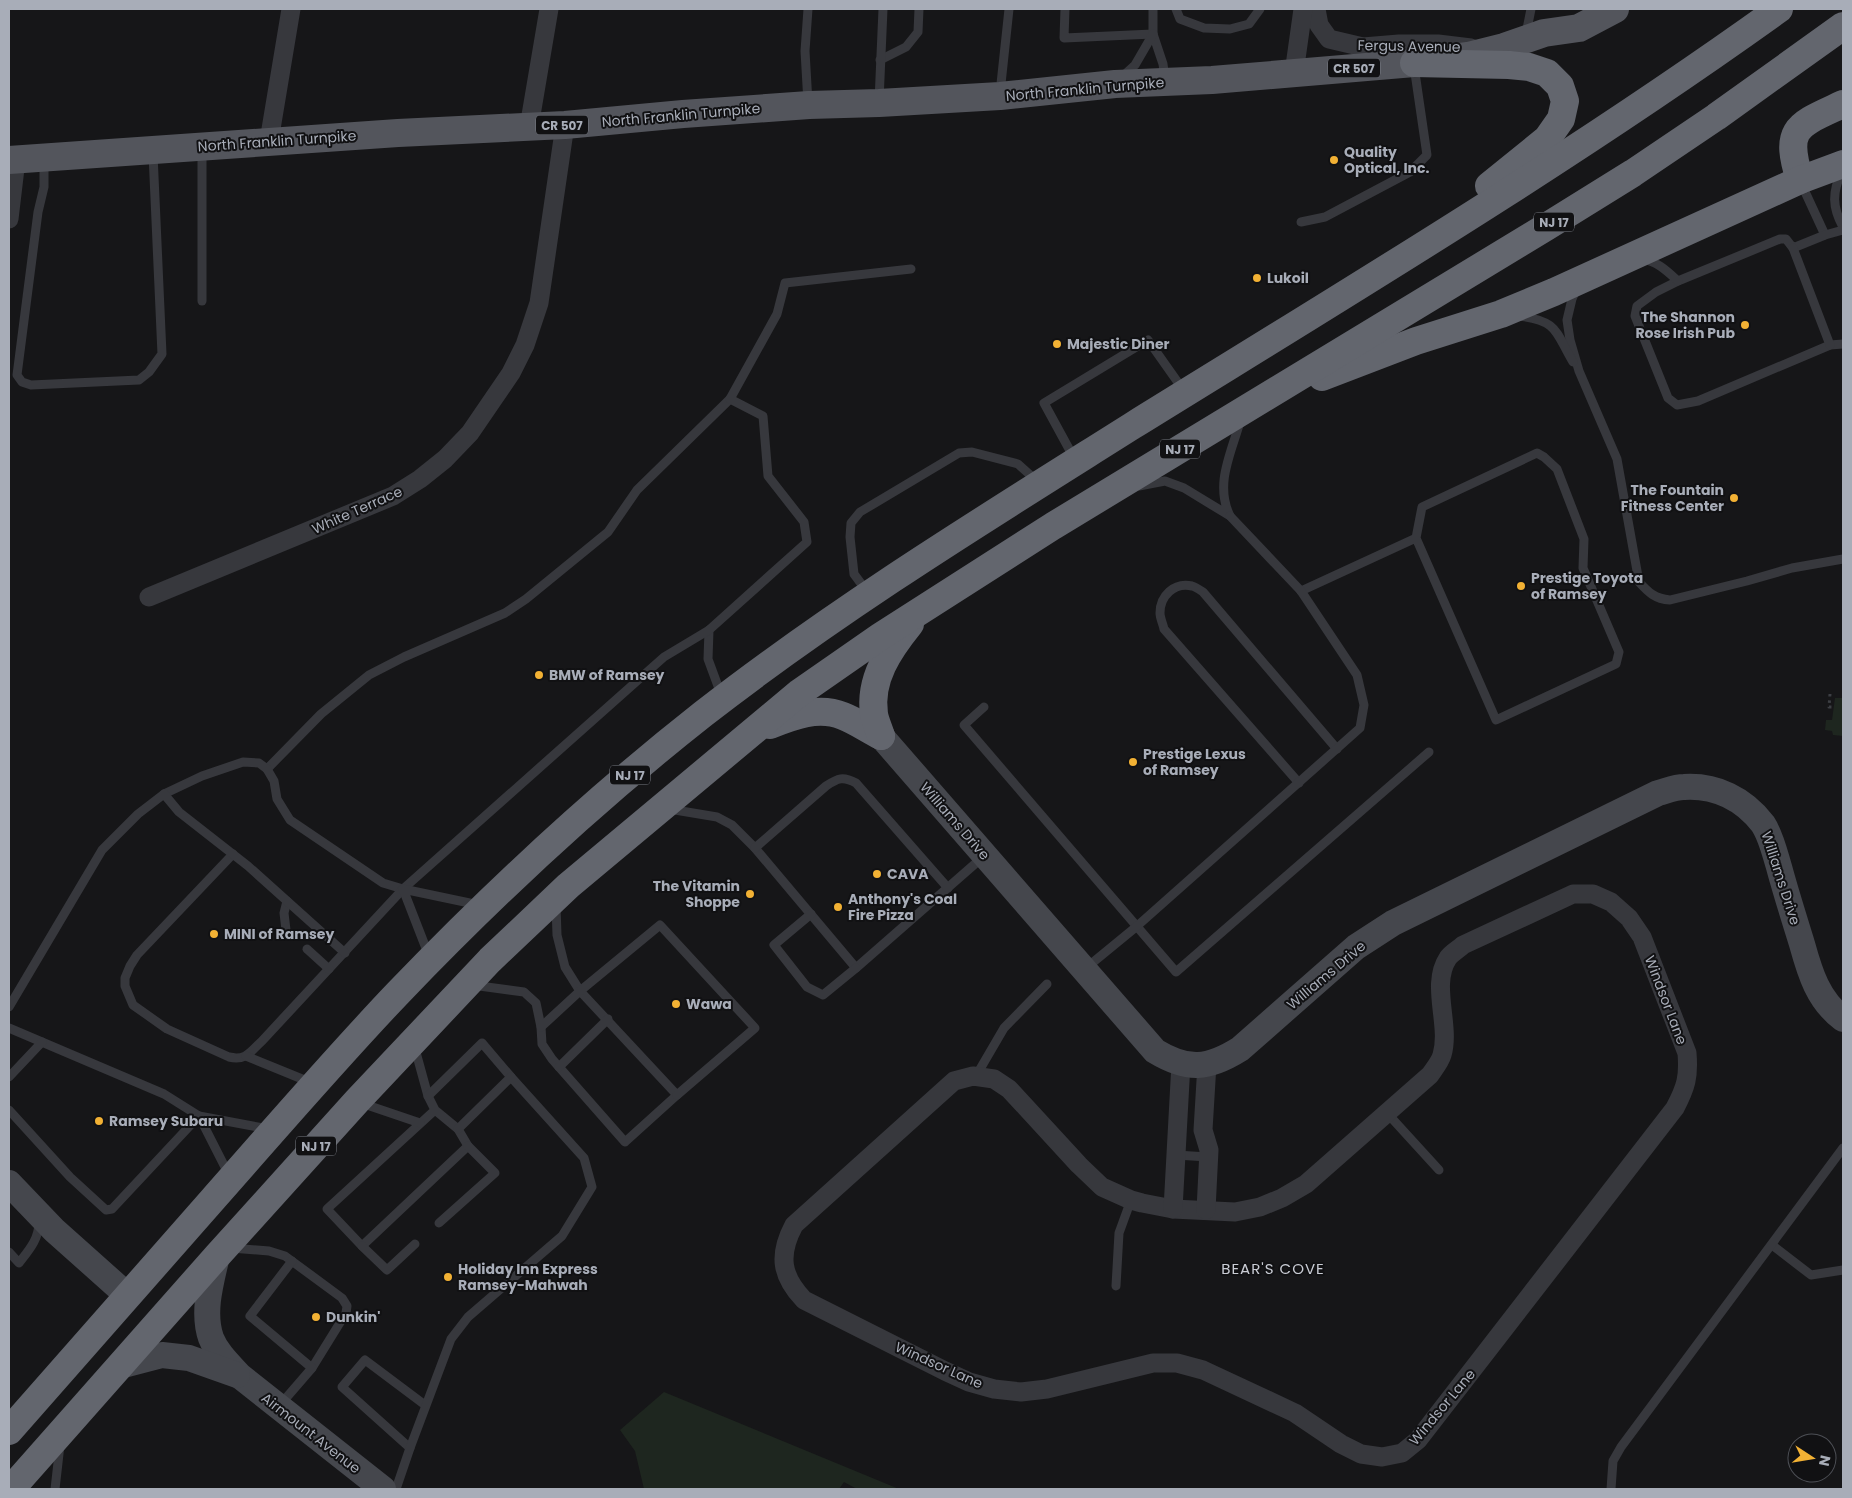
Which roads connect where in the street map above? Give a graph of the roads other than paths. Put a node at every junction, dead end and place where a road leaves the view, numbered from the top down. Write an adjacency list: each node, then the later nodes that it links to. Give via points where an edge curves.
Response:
1 (291, 9): 32 (street)
2 (549, 9): 31 (street)
3 (808, 9): 29 (lane)
4 (883, 9): 21 (lane)
5 (919, 9): 21 (lane, via 918,32 906,47)
6 (1009, 9): 26 (lane)
7 (1065, 9): 18 (lane, via 1064,38)
8 (1153, 9): 18 (lane)
9 (1176, 9): 10 (lane, via 1180,19 1204,28 1230,29 1249,24)
10 (1260, 9)
11 (1303, 9): 23 (street)
12 (1316, 9): 20 (street, Fergus Avenue, via 1319,25 1329,39 1363,48 1438,44)
13 (1531, 9): 19 (lane)
14 (1565, 9): 19 (main road, CR 507)
15 (1615, 9): 19 (main road, CR 507, via 1579,28)
16 (1779, 9): 48 (highway, NJ 17, via 1605,129)
17 (1843, 26): 58 (highway, NJ 17, via 1633,173)
18 (1154, 34): 24 (lane); 25 (lane, via 1135,65)
19 (1535, 36): 20 (main road, CR 507)
20 (1493, 50): 22 (main road, CR 507)
21 (880, 60): 27 (lane)
22 (1414, 63): 23 (main road, CR 507); 42 (lane, via 1427,155 1410,172 1325,217); 48 (highway, via 1529,67 1547,73 1560,86 1565,101 1561,119 1547,139)
23 (1294, 73): 24 (main road, North Franklin Turnpike / CR 507)
24 (1165, 82): 25 (main road, North Franklin Turnpike / CR 507)
25 (1115, 84): 26 (main road, North Franklin Turnpike / CR 507)
26 (1000, 96): 27 (main road, North Franklin Turnpike / CR 507)
27 (879, 103): 29 (main road, North Franklin Turnpike / CR 507)
28 (1843, 104): 40 (highway, via 1800,126 1793,141 1793,158)
29 (808, 105): 30 (main road, North Franklin Turnpike / CR 507)
30 (565, 125): 31 (main road, North Franklin Turnpike / CR 507); 67 (street, White Terrace, via 539,303 525,345 511,373 470,432 445,459 393,496)
31 (528, 127): 32 (main road, North Franklin Turnpike / CR 507)
32 (269, 142): 33 (main road, North Franklin Turnpike / CR 507)
33 (202, 146): 34 (main road, North Franklin Turnpike / CR 507); 51 (lane)
34 (152, 150): 36 (main road, North Franklin Turnpike / CR 507); 36 (lane, via 162,354 139,380 31,385 22,382 18,374 38,212 44,187)
35 (1843, 150): 40 (highway)
36 (44, 158): 37 (main road, North Franklin Turnpike / CR 507)
37 (12, 160): 41 (street)
38 (1843, 164): 40 (highway)
39 (1843, 169): 43 (lane, via 1835,186 1834,200)
40 (1800, 180): 44 (lane); 46 (highway)
41 (9, 219)
42 (1301, 222)
43 (1843, 229): 44 (lane)
44 (1825, 235): 45 (lane)
45 (1792, 248): 50 (lane, via 1786,239 1780,238); 54 (lane)
46 (1630, 258): 49 (highway); 50 (lane, via 1652,260)
47 (912, 269): 57 (lane, via 785,283 777,314)
48 (1381, 273): 56 (highway, NJ 17)
49 (1583, 279): 52 (highway); 55 (lane, via 1572,299 1567,320)
50 (1678, 281): 54 (lane, via 1644,299 1636,306 1635,316 1668,398 1677,405 1698,401)
51 (202, 301)
52 (1502, 314): 55 (lane, via 1548,322); 58 (highway, via 1416,341)
53 (1843, 344): 54 (lane)
54 (1830, 345)
55 (1579, 370): 64 (lane, via 1617,459 1639,582 1649,593 1670,600 1792,568)
56 (1185, 394): 59 (highway, NJ 17); 59 (lane, via 1148,340 1044,403)
57 (730, 399): 69 (lane, via 763,416 768,476 804,522 807,542); 76 (lane, via 637,490 608,532 526,599 504,614 369,675 321,714)
58 (1255, 403): 61 (highway, NJ 17); 62 (lane, via 1239,425 1224,475 1224,504)
59 (1076, 462): 60 (highway, NJ 17)
60 (1040, 484): 66 (highway, NJ 17); 66 (lane, via 1018,464 972,452 959,453 860,512 851,523 854,574)
61 (1104, 494): 62 (lane, via 1165,481 1184,488); 68 (highway, NJ 17)
62 (1230, 516): 65 (lane)
63 (1416, 538): 63 (lane, via 1496,720 1616,664 1619,652 1583,568 1584,539 1557,469 1544,456 1537,454 1422,507); 65 (lane)
64 (1843, 559)
65 (1301, 591): 74 (lane, via 1357,675 1364,705 1360,728)
66 (869, 594): 70 (highway, NJ 17)
67 (149, 597)
68 (925, 607): 72 (highway, NJ 17, via 799,693); 73 (highway, via 880,668 873,701)
69 (709, 630): 70 (lane, via 708,659); 84 (lane, via 664,657)
70 (722, 700): 87 (highway, NJ 17, via 622,781)
71 (984, 707): 89 (lane, via 964,725)
72 (752, 732): 73 (highway, via 811,712 842,716); 79 (highway, NJ 17)
73 (881, 736): 82 (street, Williams Drive)
74 (1338, 749): 77 (lane); 77 (lane, via 1203,592 1193,586 1170,590 1160,608 1164,629)
75 (1429, 752): 89 (lane, via 1176,972)
76 (267, 769): 78 (lane, via 259,763 244,762 202,776); 84 (lane, via 274,781 277,799 290,820 383,883)
77 (1299, 783): 89 (lane)
78 (164, 794): 81 (lane, via 179,812); 100 (lane, via 138,814 102,850)
79 (664, 808): 80 (lane, via 717,817 732,826); 85 (highway, NJ 17)
80 (755, 848): 83 (lane, via 826,786 837,778 846,778 856,783); 88 (lane)
81 (233, 854): 86 (lane); 107 (lane, via 138,956 130,966 125,986 133,1005 167,1030 228,1057 238,1059)
82 (985, 856): 83 (lane); 96 (street, Williams Drive)
83 (948, 888): 94 (lane)
84 (402, 889): 87 (lane); 92 (lane); 93 (lane)
85 (556, 898): 97 (highway, NJ 17); 99 (lane, via 557,935 565,968)
86 (287, 901): 90 (lane, via 284,913); 92 (lane)
87 (484, 906): 93 (highway, NJ 17)
88 (811, 914): 94 (lane); 94 (lane, via 774,945 807,987 823,995)
89 (1136, 927): 96 (lane)
90 (286, 930)
91 (306, 949): 95 (lane)
92 (345, 953): 95 (lane)
93 (431, 959): 114 (highway, NJ 17)
94 (856, 968)
95 (329, 969): 107 (lane)
96 (1084, 970): 108 (street, Williams Drive, via 1155,1051)
97 (467, 984): 103 (lane, via 524,992 536,1003); 105 (highway, NJ 17)
98 (1047, 984): 112 (lane, via 1004,1028)
99 (580, 991): 101 (lane); 103 (lane); 115 (lane, via 660,925 755,1028)
100 (9, 1007)
101 (608, 1019): 110 (lane); 115 (lane)
102 (1843, 1019): 109 (street, Williams Drive, via 1819,993 1764,826 1747,806 1728,794 1708,788 1683,787 1658,793 1393,923 1356,947 1240,1049 1222,1060)
103 (541, 1027): 110 (lane, via 542,1044)
104 (9, 1028): 106 (lane)
105 (413, 1040): 116 (lane); 117 (highway, NJ 17)
106 (42, 1042): 111 (lane); 121 (lane, via 164,1094)
107 (246, 1056): 114 (lane)
108 (1181, 1063): 109 (street, Williams Drive); 127 (street)
109 (1207, 1064): 128 (street, via 1203,1130)
110 (559, 1067): 115 (lane, via 625,1142)
111 (9, 1076)
112 (976, 1076): 120 (street, Windsor Lane, via 954,1080 794,1226 787,1238 784,1268 792,1288 804,1300 945,1371 994,1389 1021,1392 1047,1388 1153,1364 1177,1364 1203,1370 1295,1413 1361,1454 1382,1457 1402,1452 1418,1440 1676,1108 1683,1093 1688,1073 1687,1053 1642,937 1629,918 1611,902 1593,894 1574,894 1463,945 1448,958 1442,975 1445,1028 1442,1056 1430,1075); 132 (street, Windsor Lane, via 994,1079 1009,1090 1102,1187)
113 (511, 1077): 116 (lane, via 482,1043); 123 (lane); 149 (lane, via 584,1158 592,1187 562,1236 468,1317 451,1339)
114 (315, 1084): 124 (highway, NJ 17)
115 (677, 1095)
116 (428, 1096): 119 (lane)
117 (356, 1101): 122 (lane); 141 (highway, NJ 17)
118 (9, 1110): 121 (lane, via 106,1210 112,1209)
119 (435, 1110): 122 (lane); 123 (lane)
120 (1387, 1113): 129 (lane); 134 (street, Windsor Lane, via 1306,1184 1282,1198 1235,1212)
121 (199, 1116): 124 (lane); 130 (lane)
122 (420, 1124): 139 (lane, via 327,1209)
123 (458, 1129): 125 (lane)
124 (274, 1130): 130 (highway, NJ 17)
125 (468, 1146): 136 (lane, via 496,1173); 139 (lane)
126 (1843, 1148): 138 (lane)
127 (1176, 1155): 128 (lane); 133 (street)
128 (1208, 1157): 134 (street)
129 (1439, 1170)
130 (231, 1179): 145 (highway, NJ 17)
131 (9, 1184): 135 (street)
132 (1131, 1200): 133 (street, Windsor Lane); 144 (lane, via 1119,1233)
133 (1173, 1209): 134 (street, Windsor Lane)
134 (1206, 1210)
135 (39, 1214): 140 (lane, via 39,1231 19,1263); 145 (street)
136 (439, 1223)
137 (415, 1244): 139 (lane, via 387,1270)
138 (1772, 1245): 143 (lane, via 1811,1275); 158 (lane, via 1621,1447 1613,1461)
139 (362, 1246)
140 (9, 1252)
141 (220, 1252): 142 (lane, via 248,1248 269,1251); 146 (highway, NJ 17); 148 (street, Airmount Avenue, via 208,1299 208,1325 219,1353)
142 (292, 1261): 147 (lane, via 342,1298 347,1306 346,1313); 147 (lane, via 250,1316)
143 (1843, 1270)
144 (1116, 1286)
145 (128, 1296): 151 (highway, NJ 17)
146 (120, 1366): 148 (street, Airmount Avenue, via 162,1355 190,1358); 152 (highway, NJ 17)
147 (312, 1368): 150 (lane)
148 (240, 1376): 150 (street, Airmount Avenue)
149 (425, 1405): 153 (lane); 153 (lane, via 365,1360 342,1386)
150 (278, 1408): 156 (street, Airmount Avenue)
151 (9, 1430)
152 (62, 1431): 154 (highway, NJ 17); 155 (lane)
153 (410, 1448): 157 (lane)
154 (11, 1489)
155 (56, 1489)
156 (383, 1489)
157 (396, 1489)
158 (1611, 1489)

